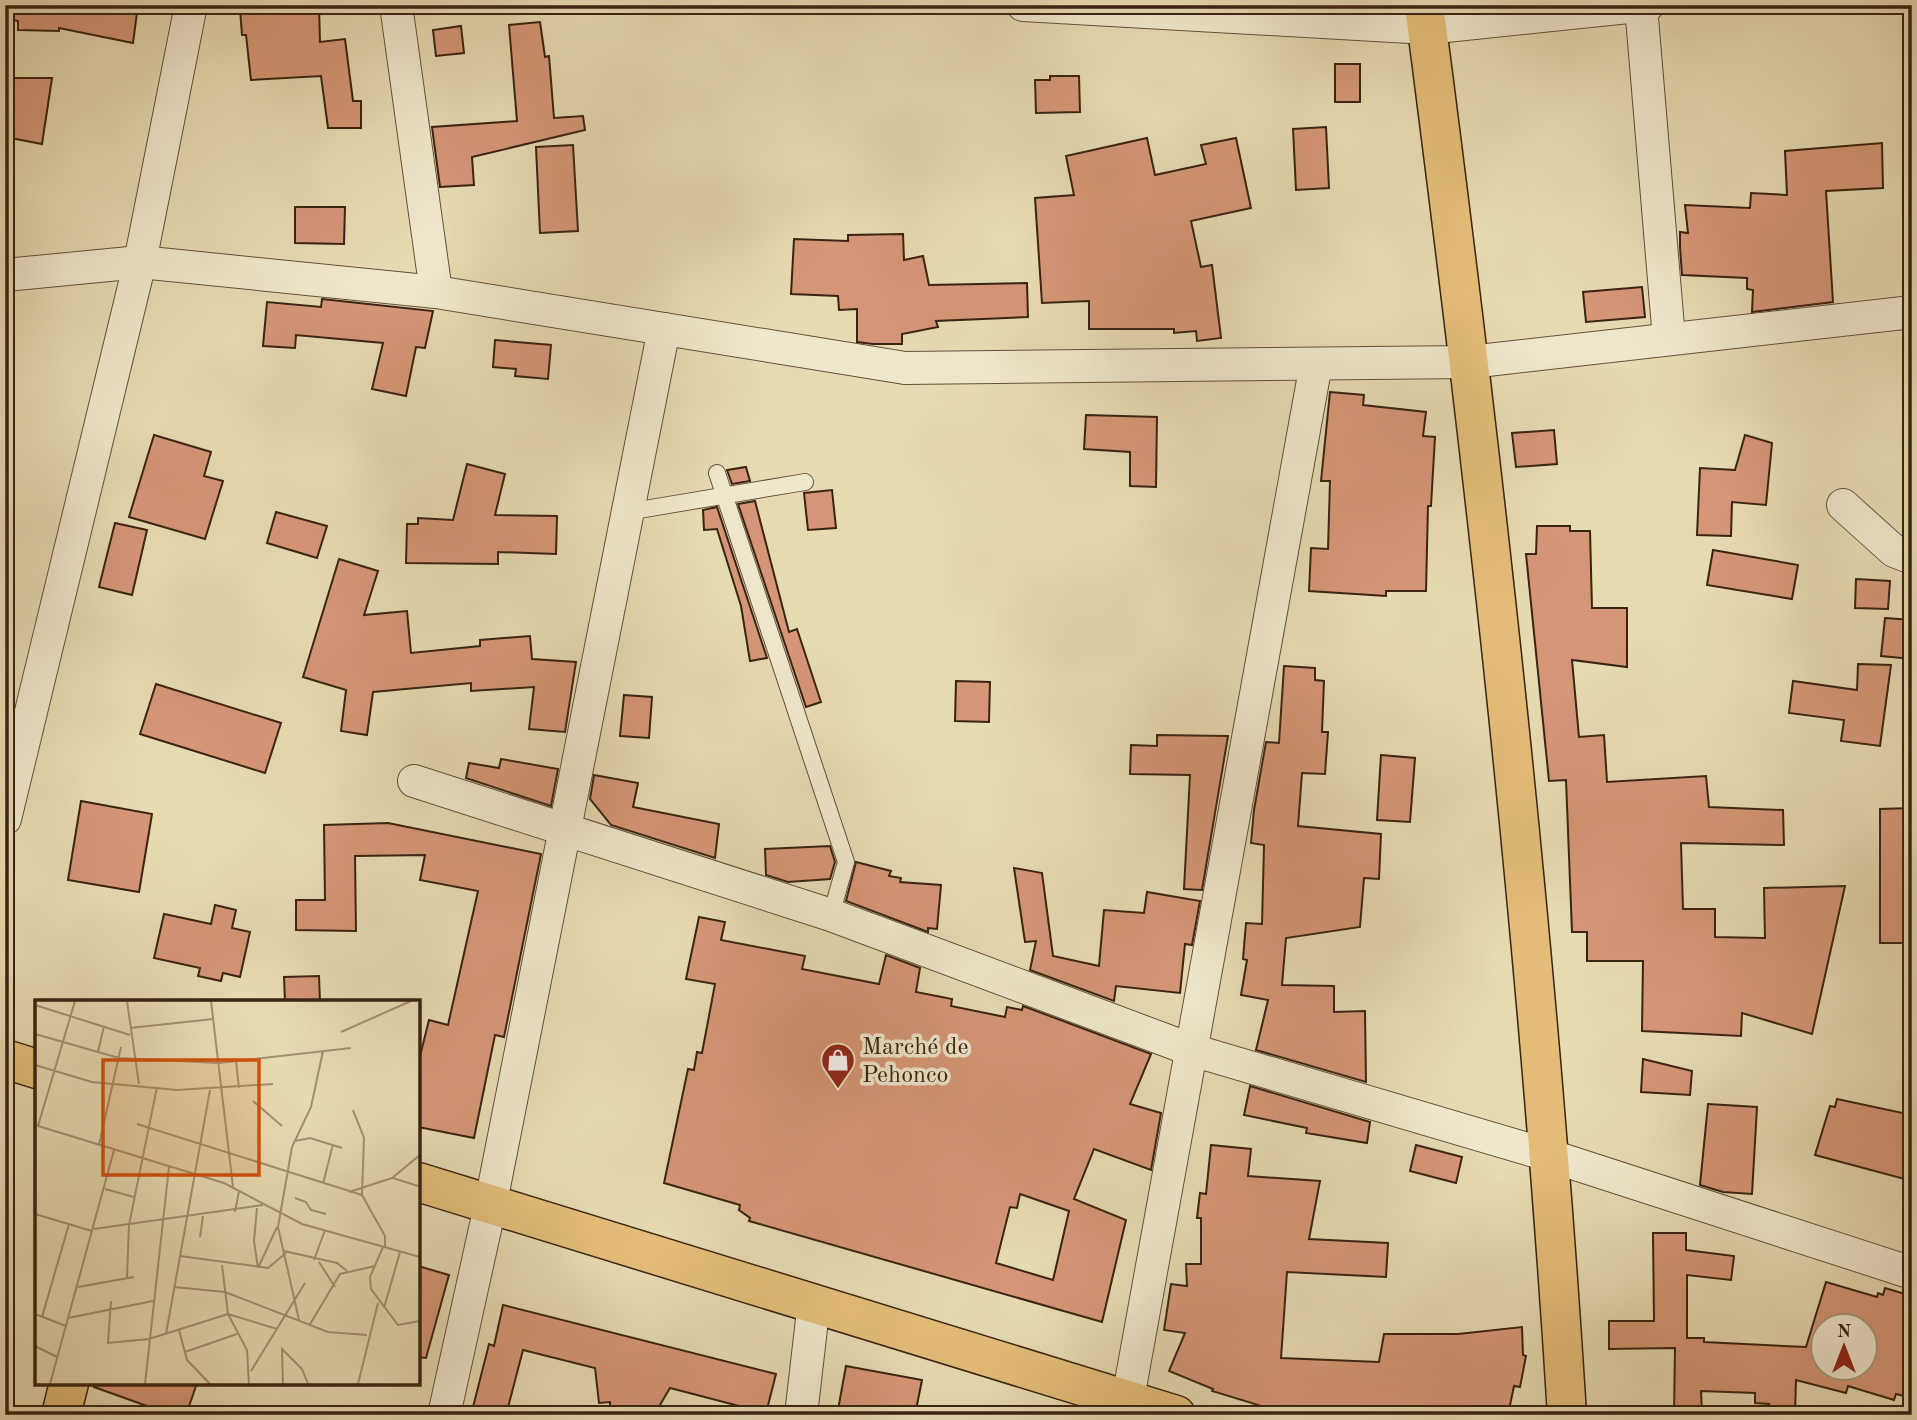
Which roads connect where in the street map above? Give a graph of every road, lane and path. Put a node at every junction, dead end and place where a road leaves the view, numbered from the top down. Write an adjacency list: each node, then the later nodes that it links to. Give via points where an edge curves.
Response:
1 (191, 5): 7 (street)
2 (396, 5): 9 (street)
3 (1023, 5): 6 (street)
4 (1648, 5): 5 (street)
5 (1642, 6): 6 (street); 12 (street)
6 (1426, 17): 13 (main road)
7 (140, 262): 8 (street); 9 (street); 22 (street)
8 (5, 275)
9 (436, 292): 11 (street)
10 (1912, 312): 12 (street)
11 (664, 329): 14 (street, via 905,368); 19 (street)
12 (1669, 339): 13 (street)
13 (1470, 362): 14 (street); 28 (main road)
14 (1316, 364): 25 (street)
15 (717, 473): 17 (lane)
16 (805, 482): 17 (lane)
17 (725, 496): 19 (lane); 24 (lane, via 846,862)
18 (1843, 505): 20 (street, via 1894,551)
19 (627, 512): 23 (street)
20 (1912, 558)
21 (414, 781): 23 (street)
22 (5, 819)
23 (564, 829): 24 (street); 30 (street)
24 (831, 915): 25 (street)
25 (1192, 1050): 28 (street); 34 (street)
26 (5, 1059): 27 (main road)
27 (35, 1068)
28 (1551, 1156): 31 (street); 39 (main road)
29 (420, 1183): 30 (main road)
30 (491, 1202): 32 (main road); 36 (street)
31 (1912, 1273)
32 (814, 1302): 34 (main road); 37 (street)
33 (68, 1385): 35 (main road)
34 (1126, 1407): 38 (main road)
35 (61, 1415)
36 (444, 1415)
37 (801, 1415)
38 (1176, 1415)
39 (1567, 1415)

